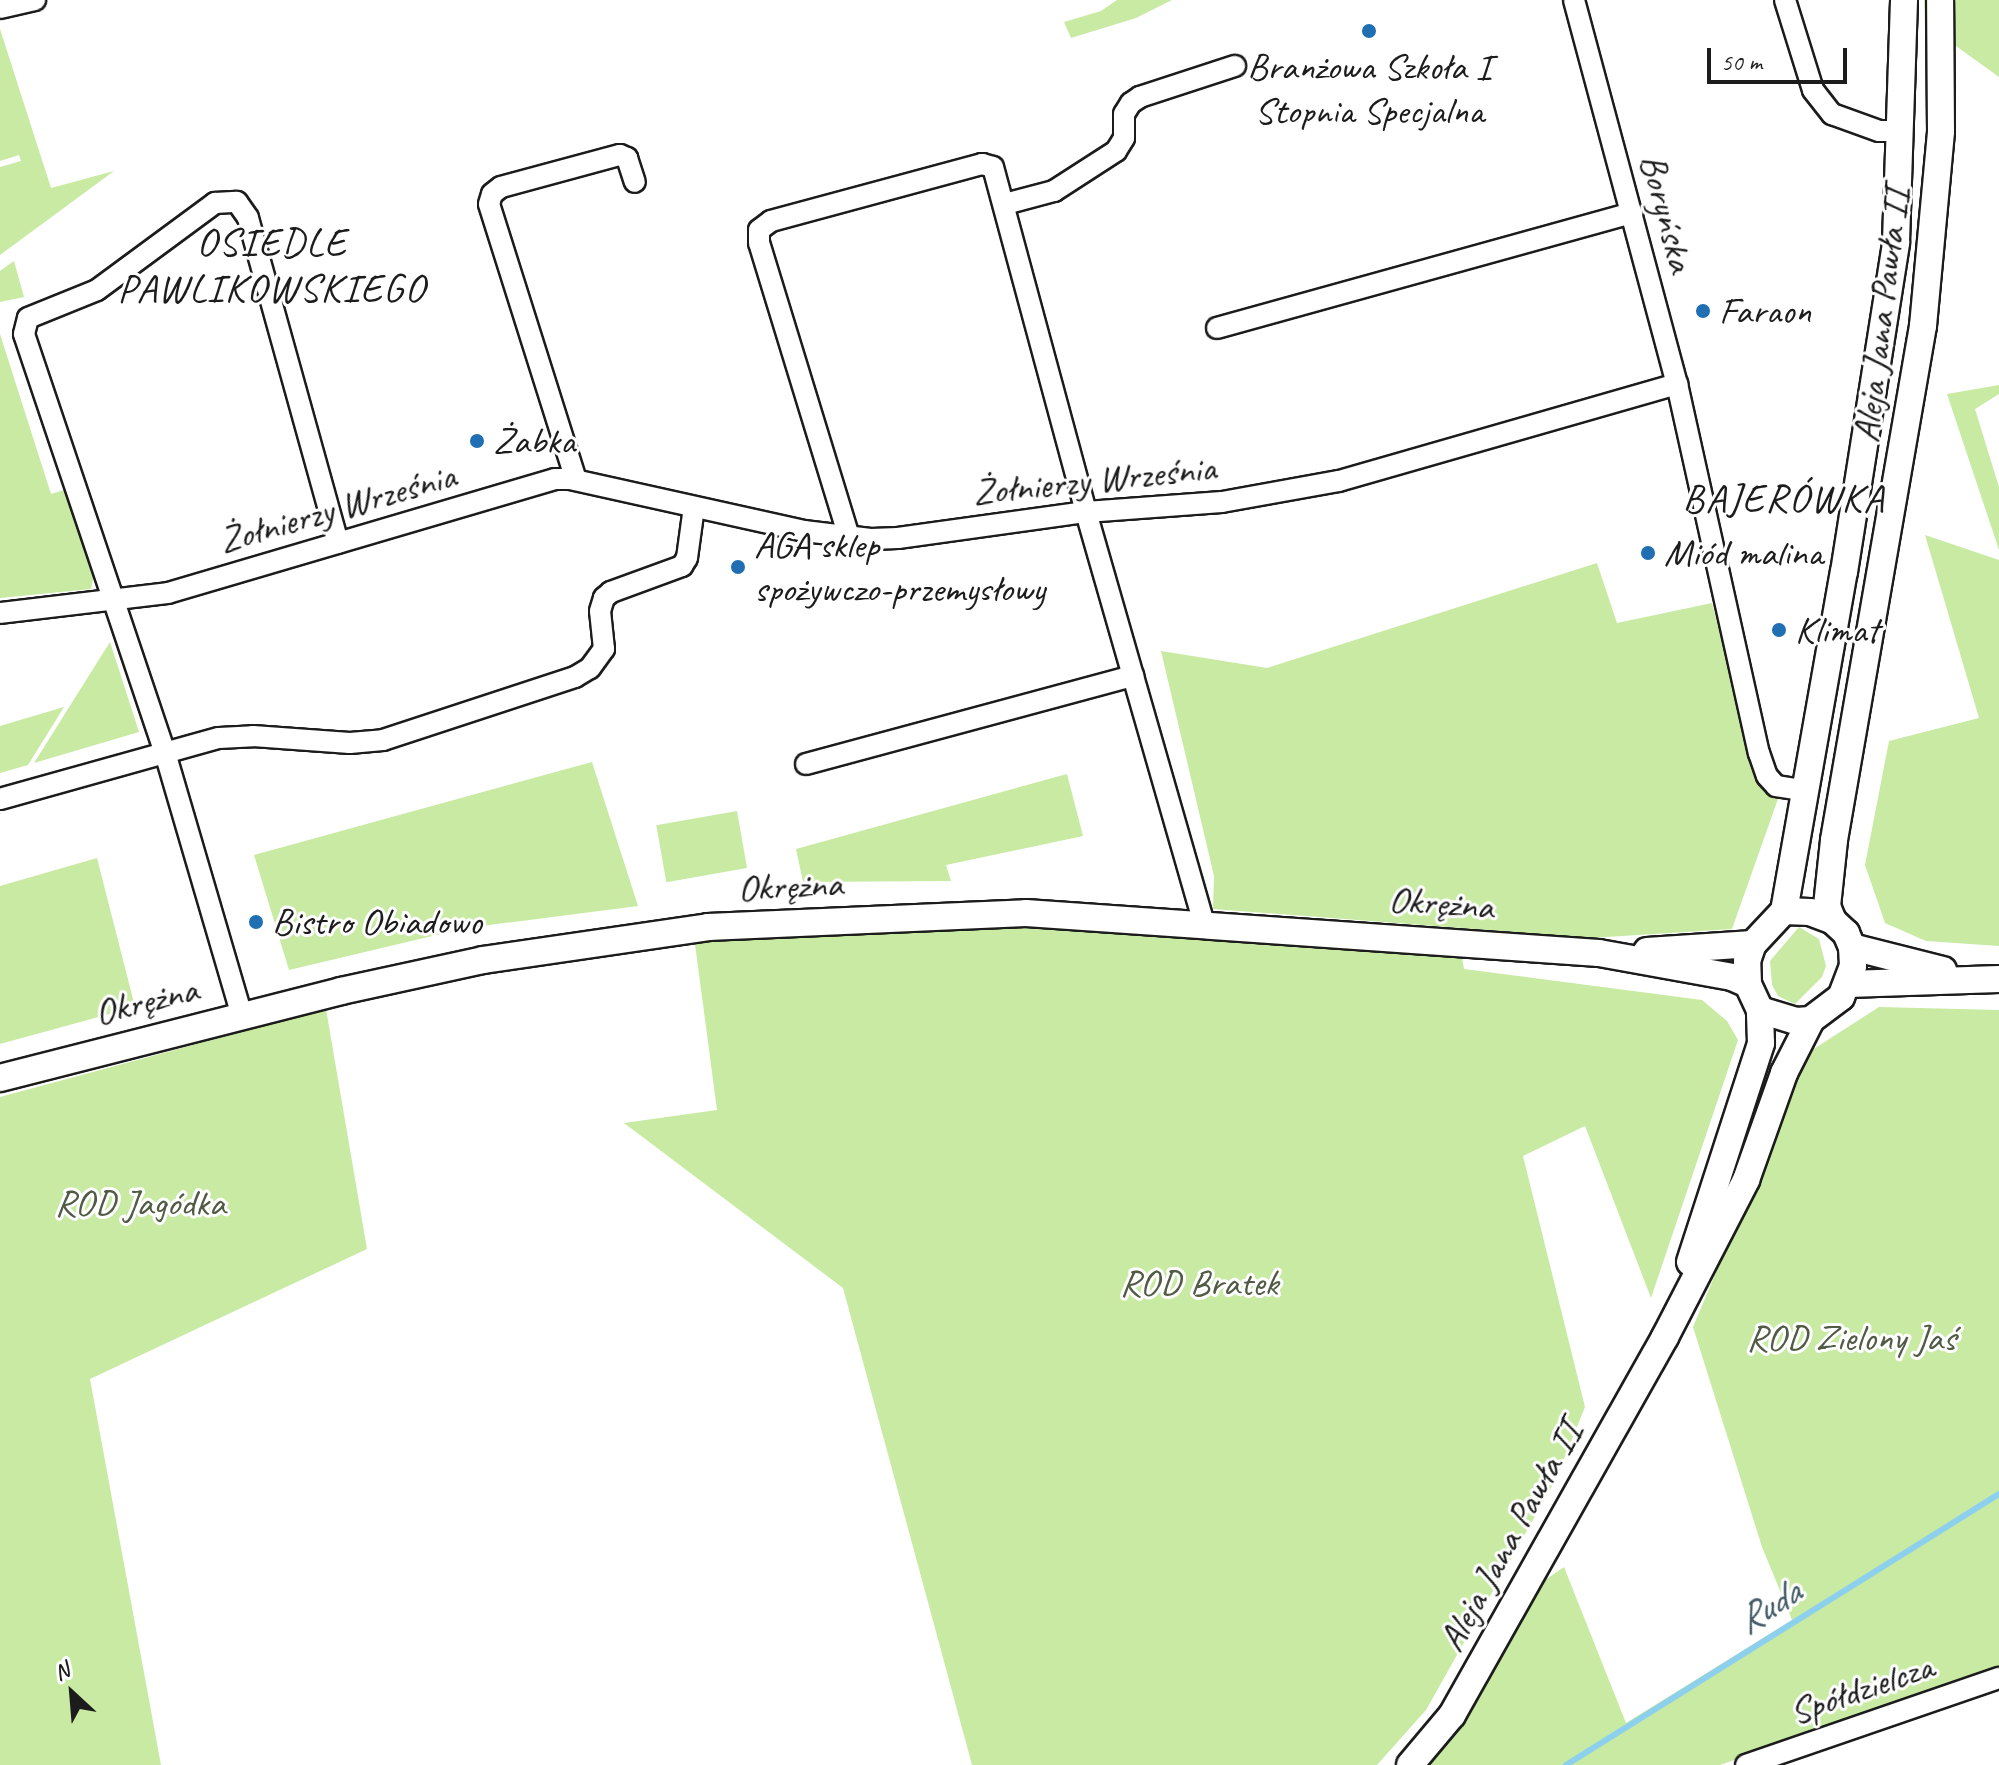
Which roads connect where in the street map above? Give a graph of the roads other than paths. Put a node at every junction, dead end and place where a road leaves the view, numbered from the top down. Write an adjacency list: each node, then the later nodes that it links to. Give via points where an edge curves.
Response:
1 (35, 0): 6 (street)
2 (1574, 0): 11 (street, Boryńska)
3 (1785, 0): 8 (street, via 1813,90 1832,114 1879,131)
4 (1904, 0): 8 (street, Aleja Jana Pawła II)
5 (1940, 0): 27 (street, Aleja Jana Pawła II, via 1941,131 1923,326 1834,840 1827,906)
6 (0, 8)
7 (1235, 66): 10 (street, via 1140,97 1124,114 1124,138 1116,151 1054,191)
8 (1902, 131): 24 (street, Aleja Jana Pawła II, via 1893,258)
9 (635, 182): 14 (street, via 627,158 620,155 501,187 489,204)
10 (1005, 204): 16 (street); 17 (street, via 993,167 982,164 771,221 759,230)
11 (1632, 213): 12 (street); 13 (street, Boryńska)
12 (1217, 328)
13 (1677, 384): 16 (street, Żołnierzy Września, via 1339,481 1222,502); 24 (street, Boryńska, via 1767,776 1776,786)
14 (576, 480): 15 (street, Żołnierzy Września); 18 (street, Żołnierzy Września, via 555,479)
15 (694, 507): 17 (street, Żołnierzy Września); 22 (street, via 682,566 604,598 604,649 575,677 383,740 219,738)
16 (1086, 512): 17 (street, Żołnierzy Września, via 898,538); 21 (street)
17 (849, 537)
18 (338, 543): 19 (street, Żołnierzy Września, via 168,593); 19 (street, via 248,218 237,202 215,203 97,290 39,312 24,326)
19 (116, 601): 20 (street, Żołnierzy Września); 22 (street)
20 (0, 613)
21 (1133, 676): 23 (street); 28 (street)
22 (165, 753): 25 (street); 37 (street)
23 (806, 764)
24 (1806, 791): 26 (street, Aleja Jana Pawła II)
25 (0, 799)
26 (1784, 911): 27 (street, via 1810,912); 29 (street)
27 (1833, 921): 30 (street)
28 (1205, 926): 31 (street, Okrężna); 37 (street, Okrężna, via 1026,913 693,929 483,960)
29 (1753, 944): 31 (street, Okrężna); 34 (street)
30 (1852, 947): 32 (street); 35 (street)
31 (1599, 953): 34 (street, Okrężna)
32 (1970, 977): 33 (street); 35 (street)
33 (1999, 979)
34 (1748, 984): 36 (street)
35 (1848, 984): 38 (street, via 1832,1007)
36 (1760, 1010): 38 (street); 40 (street, Aleja Jana Pawła II, via 1761,1043)
37 (242, 1016): 39 (street, Okrężna)
38 (1811, 1020): 40 (street, Aleja Jana Pawła II, via 1784,1073 1746,1180)
39 (0, 1078)
40 (1665, 1337): 43 (street, Aleja Jana Pawła II, via 1452,1715)
41 (1999, 1678): 42 (street, Spółdzielcza)
42 (1802, 1746): 44 (street, Spółdzielcza); 45 (street)
43 (1410, 1765)
44 (1746, 1765)
45 (1813, 1765)

